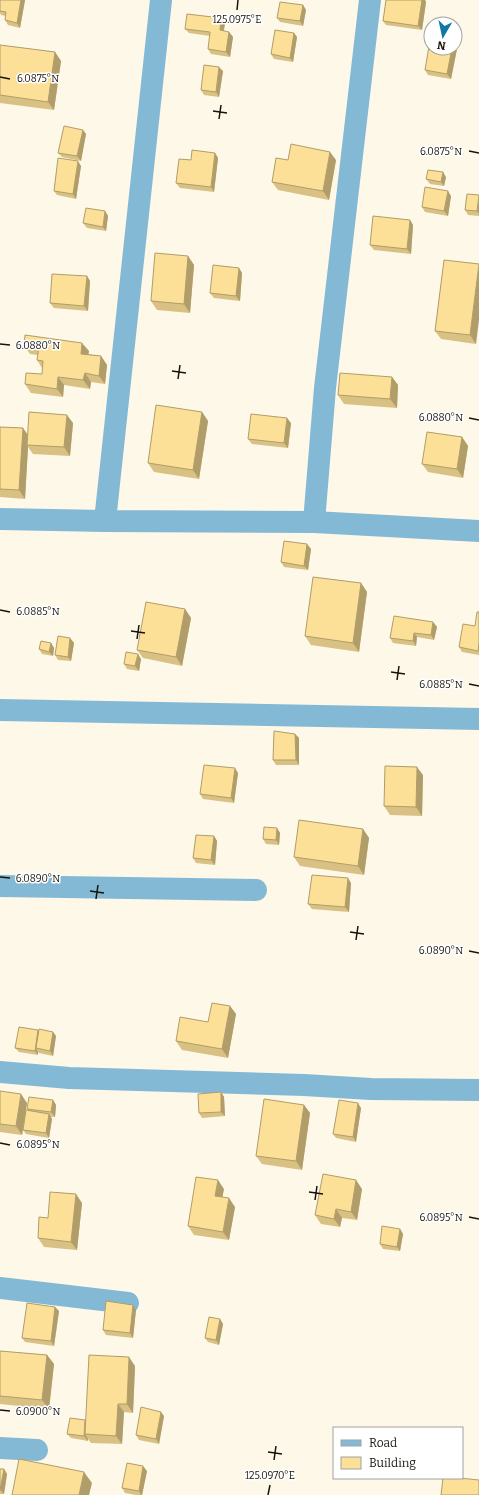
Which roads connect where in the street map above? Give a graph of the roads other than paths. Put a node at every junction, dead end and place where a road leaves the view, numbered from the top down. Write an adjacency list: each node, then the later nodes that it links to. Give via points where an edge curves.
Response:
1 (161, 0): 4 (street)
2 (370, 0): 5 (street, via 325,388)
3 (0, 519): 4 (street)
4 (105, 521): 5 (street)
5 (314, 522): 6 (street)
6 (479, 531)
7 (0, 710): 8 (street)
8 (479, 719)
9 (0, 886): 10 (street)
10 (256, 890)
11 (0, 1072): 12 (street, via 69,1078 371,1089)
12 (479, 1090)
13 (0, 1288): 14 (street)
14 (128, 1303)
15 (0, 1448): 16 (street)
16 (37, 1450)

